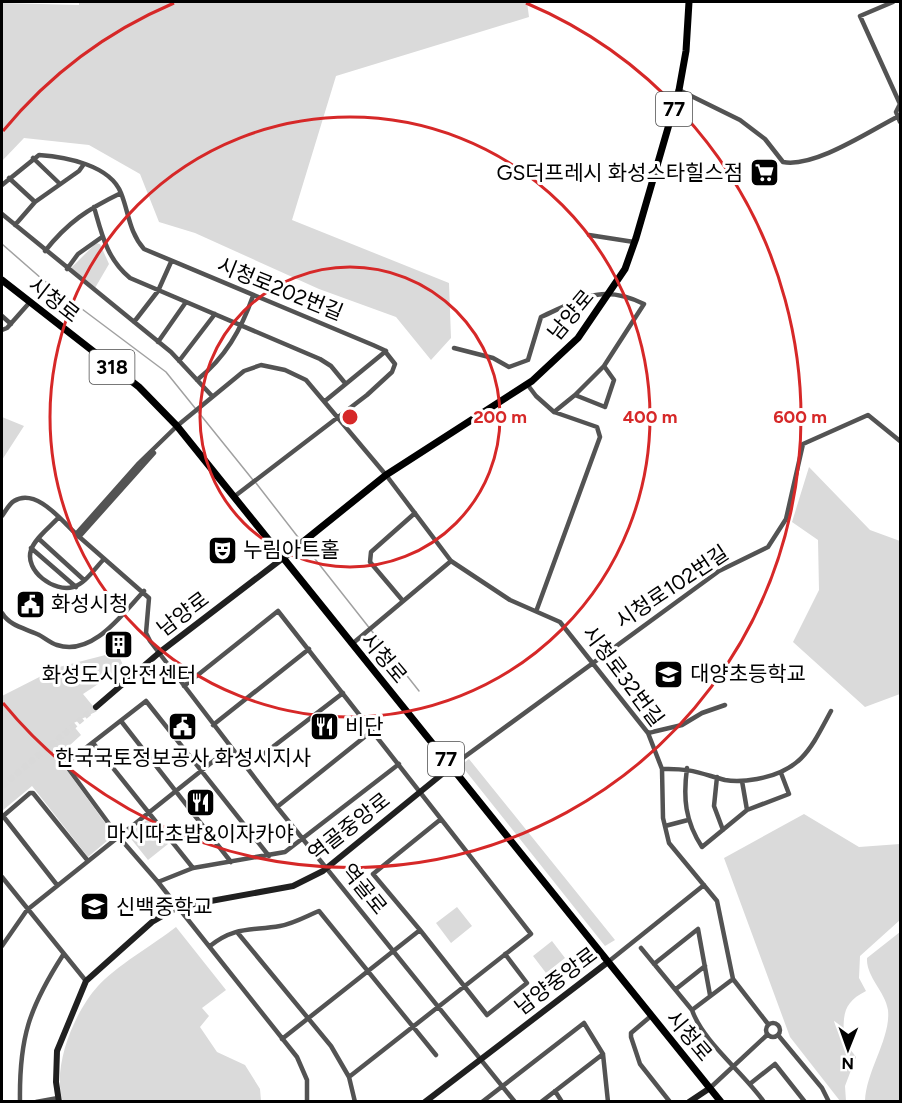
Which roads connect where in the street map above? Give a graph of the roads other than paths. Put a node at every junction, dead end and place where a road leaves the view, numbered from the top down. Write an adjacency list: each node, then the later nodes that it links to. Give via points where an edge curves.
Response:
1 (689, 2): 3 (main road, 남양로 / 77)
2 (892, 2): 4 (street, via 860,16)
3 (679, 90): 5 (street, via 740,120 765,139 783,162 794,164); 18 (main road, 남양로 / 77)
4 (900, 104): 5 (street)
5 (898, 120)
6 (33, 158): 7 (street, 시청로202번길, via 57,156); 8 (street); 9 (street)
7 (84, 164): 9 (street); 11 (street, 시청로202번길, via 115,181)
8 (9, 178): 10 (street); 12 (street)
9 (59, 183): 12 (street)
10 (2, 185)
11 (121, 193): 13 (street); 20 (street, 시청로202번길, via 135,238 144,249)
12 (35, 202): 15 (street)
13 (94, 207): 17 (street); 19 (street, via 64,227)
14 (2, 214): 15 (street)
15 (15, 225): 19 (street)
16 (589, 235): 18 (street)
17 (102, 237): 21 (street, via 78,254); 23 (street, via 117,268)
18 (634, 242): 24 (main road, 남양로 / 77, via 625,269)
19 (45, 251): 21 (street)
20 (171, 262): 23 (street); 25 (street, 시청로202번길)
21 (67, 268): 30 (street)
22 (2, 280): 26 (main road, 시청로 / 318)
23 (158, 291): 27 (street); 30 (street)
24 (610, 293): 35 (street, via 591,295 541,317 528,360 508,367 493,358); 38 (street, via 624,294 644,304); 41 (main road, 남양로 / 77, via 578,338)
25 (253, 296): 32 (street); 36 (street, 시청로202번길)
26 (30, 302): 31 (street); 47 (main road, 시청로 / 318, via 139,387)
27 (186, 302): 28 (street); 34 (street)
28 (215, 314): 32 (street); 37 (street)
29 (2, 316): 31 (street)
30 (135, 322): 34 (street)
31 (11, 324): 33 (street)
32 (242, 325): 39 (street, via 228,349); 40 (street, via 320,358)
33 (2, 330)
34 (158, 342): 37 (street)
35 (454, 348)
36 (386, 351): 40 (street); 46 (street, via 395,364 392,372)
37 (179, 361): 39 (street)
38 (604, 366): 42 (street); 42 (street, via 614,380 605,407)
39 (196, 380): 43 (street)
40 (345, 383): 44 (street)
41 (527, 384): 45 (street); 49 (main road, 남양로 / 77)
42 (575, 395): 45 (street)
43 (212, 396): 44 (street, 시청로32번길, via 244,371 261,365 306,380); 47 (street)
44 (325, 401): 46 (street, 시청로32번길)
45 (554, 412): 64 (street, via 597,427 600,437)
46 (338, 416): 49 (street, 시청로32번길); 50 (street)
47 (177, 426): 50 (main road, 시청로 / 318); 54 (street, via 139,463)
48 (900, 441): 69 (street, 시청로102번길, via 868,415 803,444 786,519 768,547 719,571)
49 (386, 475): 51 (street, 시청로32번길); 57 (main road, 남양로 / 77)
50 (235, 496): 57 (main road, 시청로 / 318)
51 (415, 513): 59 (street, 시청로32번길); 63 (street, via 371,552 370,562)
52 (2, 516): 53 (street, via 14,501 28,498 39,501)
53 (58, 518): 54 (street); 55 (street)
54 (78, 536): 58 (street)
55 (39, 539): 56 (street); 60 (street)
56 (31, 548): 61 (street); 61 (street, via 34,571 53,586)
57 (283, 558): 66 (main road, 시청로 / 77); 68 (street, 남양로)
58 (104, 559): 60 (street); 62 (street)
59 (451, 561): 63 (street); 64 (street, 시청로32번길, via 501,595)
60 (84, 580): 61 (street)
61 (76, 587)
62 (144, 591): 65 (street, via 90,643 59,646 20,629); 68 (street, 역골로, via 150,603 146,633)
63 (403, 601): 66 (street)
64 (537, 609): 69 (street, 시청로32번길, via 560,622)
65 (2, 613)
66 (351, 644): 83 (main road, 시청로 / 77)
67 (309, 649): 70 (street, via 278,611); 71 (street); 76 (street)
68 (160, 652): 70 (street, 역골로); 73 (street, 남양로)
69 (592, 661): 78 (street, 시청로32번길); 83 (street, 시청로102번길)
70 (184, 686): 76 (street, 역골로)
71 (343, 693): 77 (street); 82 (street)
72 (725, 705): 78 (street, via 682,725)
73 (96, 707)
74 (831, 711): 87 (street, via 809,752)
75 (121, 721): 79 (street); 86 (street, via 146,701); 90 (street)
76 (213, 725): 80 (street, 역골로)
77 (372, 731): 81 (street); 92 (street)
78 (648, 733): 85 (street, 시청로32번길)
79 (93, 743): 94 (street); 100 (street, via 65,764)
80 (231, 747): 82 (street, 역골로); 86 (street)
81 (399, 764): 91 (street); 101 (street)
82 (248, 766): 92 (street, 역골로)
83 (452, 766): 91 (street, 역골중앙로); 121 (main road, 시청로 / 77)
84 (687, 768): 85 (street); 88 (street); 97 (street)
85 (662, 770): 98 (street, 시청로32번길)
86 (201, 771): 90 (street); 102 (street)
87 (781, 774): 89 (street); 93 (street, via 789,794)
88 (717, 777): 89 (street); 99 (street, via 714,806)
89 (742, 781): 93 (street)
90 (174, 791): 94 (street); 104 (street)
91 (421, 791): 96 (street); 106 (street, 역골중앙로)
92 (277, 807): 101 (street, 역골로)
93 (747, 810): 99 (street)
94 (147, 812): 100 (street); 105 (street)
95 (2, 817): 103 (street, via 33,793); 109 (street)
96 (441, 819): 113 (street, via 373,874); 119 (street, via 531,934)
97 (688, 820): 98 (street); 99 (street, via 702,847)
98 (666, 826): 110 (street, 시청로32번길, via 669,843)
99 (723, 830)
100 (118, 836): 103 (street); 108 (street)
101 (304, 840): 102 (street, via 285,852); 106 (street, 역골로)
102 (269, 856): 104 (street)
103 (88, 861): 109 (street)
104 (231, 862): 105 (street)
105 (193, 868): 108 (street)
106 (326, 868): 111 (street, 역골중앙로, via 292,886); 118 (street, 역골로)
107 (2, 877): 112 (street)
108 (158, 882): 111 (street)
109 (57, 885): 112 (street)
110 (704, 885): 121 (street, 남양중앙로); 125 (street, 시청로32번길, via 717,901)
111 (178, 907): 116 (street); 126 (street, 역골중앙로, via 152,922)
112 (27, 910): 115 (street); 120 (street)
113 (420, 930): 118 (street); 127 (street)
114 (237, 932): 116 (street); 124 (street, via 281,926 319,911); 133 (street)
115 (2, 946)
116 (210, 946): 138 (street)
117 (641, 948): 122 (street)
118 (393, 951): 124 (street); 130 (street, 역골로)
119 (505, 954): 127 (street); 127 (street, via 527,983 487,1015)
120 (63, 955): 126 (street); 149 (street, via 46,981 27,1025 20,1050)
121 (608, 962): 132 (main road, 시청로 / 77); 141 (street, 남양중앙로)
122 (654, 964): 123 (street, via 698,929); 128 (street)
123 (705, 966): 128 (street); 129 (street)
124 (370, 972): 133 (street); 135 (street)
125 (734, 979): 129 (street); 134 (street, 시청로32번길)
126 (86, 981): 148 (street, 역골중앙로, via 57,1051)
127 (465, 986): 130 (street)
128 (676, 990): 131 (street)
129 (710, 995): 131 (street)
130 (438, 1006): 135 (street); 141 (street, 역골로)
131 (692, 1010): 142 (street)
132 (651, 1016): 146 (main road, 시청로 / 77); 159 (street, via 631,1037 640,1064)
133 (309, 1018): 138 (street); 143 (street)
134 (768, 1024): 136 (street); 137 (street, via 779,1026)
135 (414, 1025): 140 (street); 143 (street)
136 (767, 1035): 137 (street); 142 (street, 시청로)
137 (778, 1035): 164 (street)
138 (282, 1039): 151 (street, via 297,1057 307,1080)
139 (603, 1054): 145 (street, via 584,1023); 147 (street); 158 (street)
140 (436, 1055)
141 (481, 1059): 145 (street, 역골로); 153 (street, 남양중앙로)
142 (735, 1065): 144 (street); 146 (street, 시청로)
143 (349, 1077): 152 (street)
144 (752, 1083): 162 (street); 163 (street, via 775,1064)
145 (502, 1085): 154 (street); 155 (street, 역골로)
146 (710, 1088): 160 (street); 161 (main road, 시청로 / 77)
147 (555, 1091): 156 (street); 157 (street)
148 (58, 1100): 150 (street)
149 (20, 1101)
150 (36, 1101)
151 (307, 1101)
152 (355, 1101)
153 (425, 1101)
154 (482, 1101)
155 (515, 1101)
156 (542, 1101)
157 (562, 1101)
158 (608, 1101)
159 (670, 1101)
160 (689, 1101)
161 (721, 1101)
162 (764, 1101)
163 (805, 1101)
164 (829, 1101)

